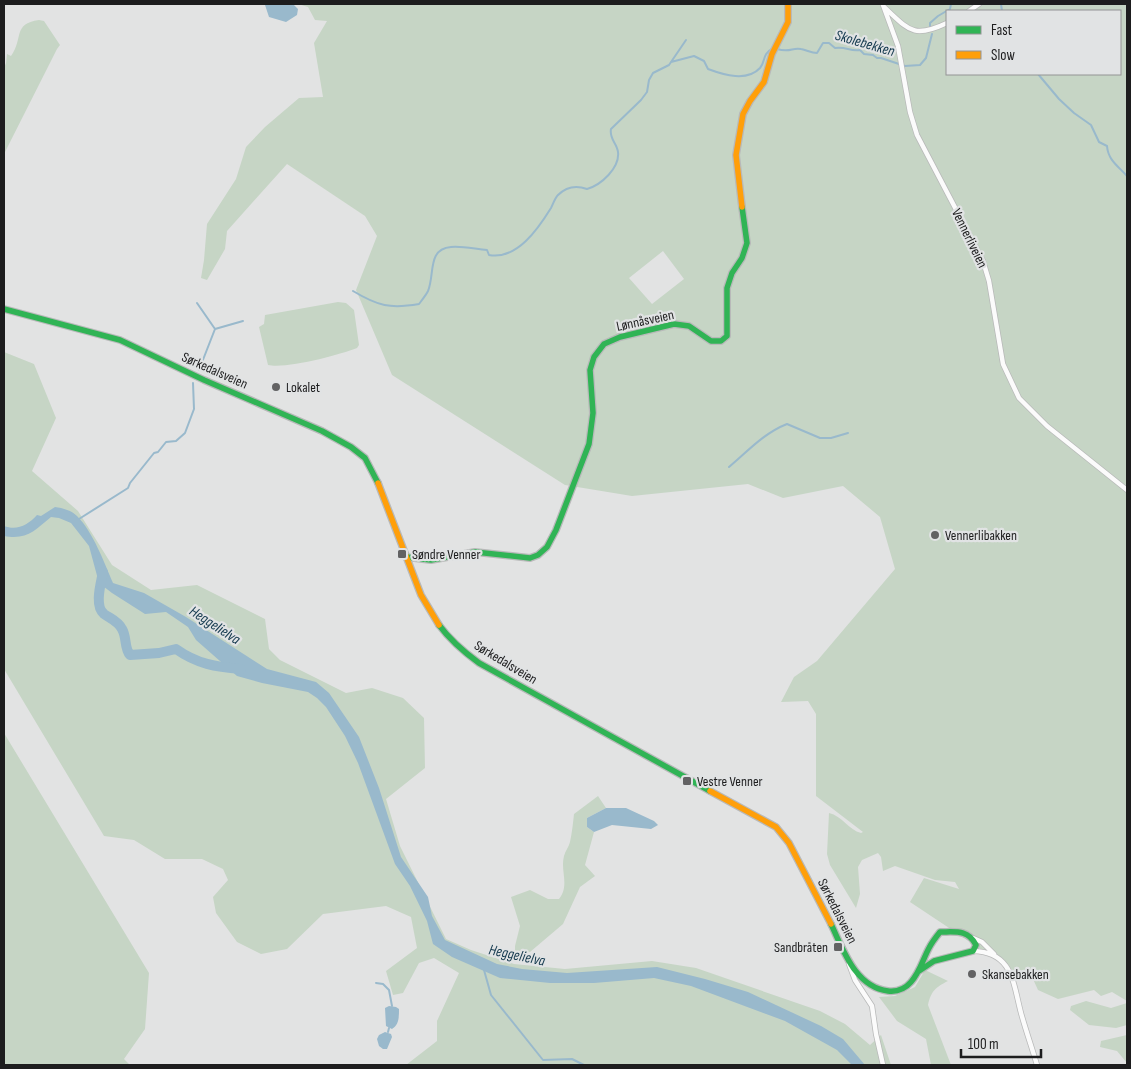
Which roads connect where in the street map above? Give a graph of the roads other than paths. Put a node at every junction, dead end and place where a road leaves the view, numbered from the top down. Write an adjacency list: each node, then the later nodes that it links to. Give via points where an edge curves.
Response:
1 (788, 4): 6 (street, Lønnåsveien, via 788,22 772,54 764,82 743,114 736,155 747,242 727,288 727,336 720,341 711,341 689,326 674,324 604,344 594,357 590,370 593,413 589,444 552,538 538,555 524,558 475,552 427,560)
2 (882, 4): 3 (street, via 915,32); 5 (street, Vennerliveien, via 898,46 917,135 986,270 1002,358 1011,384 1039,420)
3 (946, 23)
4 (4, 309): 6 (street, Sørkedalsveien, via 120,340 344,442 365,458 376,477)
5 (1127, 490)
6 (406, 557): 10 (street, Sørkedalsveien, via 426,605 440,627 479,663 776,827 789,843)
7 (973, 938): 8 (street, via 976,945); 9 (street); 11 (street, Sørkedalsveien, via 963,932 940,932 930,945)
8 (972, 950): 9 (street); 11 (street, via 934,961)
9 (996, 956): 13 (street, via 1014,981)
10 (848, 957): 11 (street, Sørkedalsveien, via 867,982 884,991 903,989); 12 (street, via 851,972 872,1006)
11 (919, 971)
12 (883, 1065)
13 (1037, 1065)

